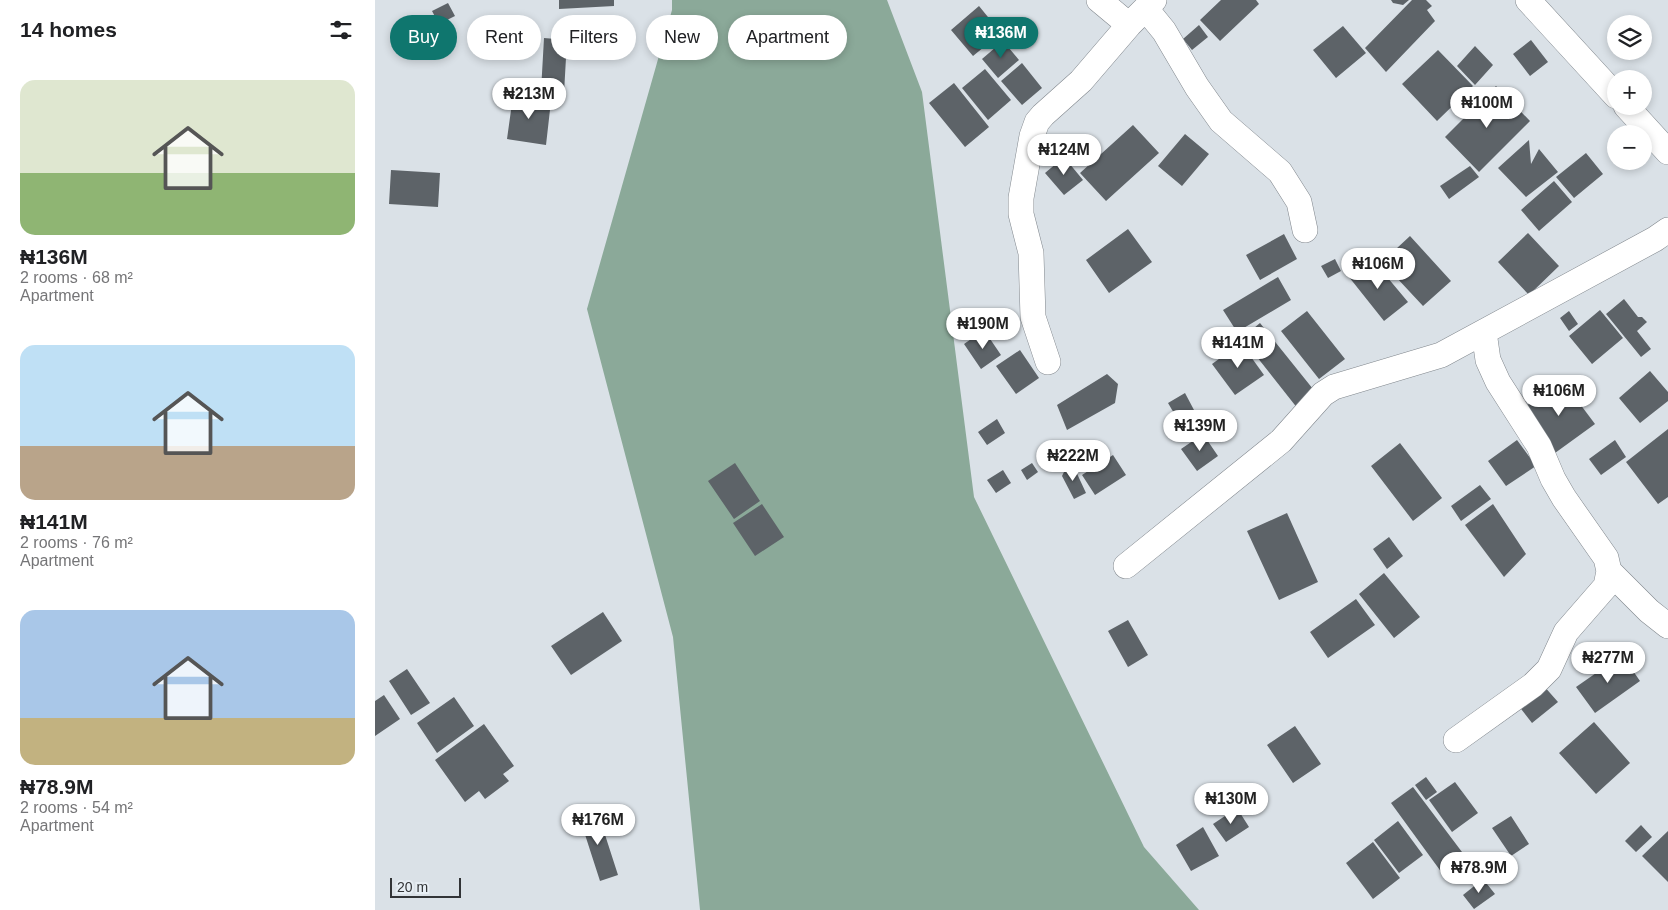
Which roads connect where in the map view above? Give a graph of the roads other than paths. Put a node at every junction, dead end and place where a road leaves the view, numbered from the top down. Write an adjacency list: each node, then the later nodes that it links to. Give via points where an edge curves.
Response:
1 (1099, 0): 3 (street)
2 (1528, 0): 4 (street)
3 (1143, 11): 7 (street, via 1164,31 1221,121 1280,172 1299,202); 10 (street, via 1081,81 1043,115 1032,136 1021,214 1031,253 1033,317)
4 (1607, 86)
5 (1634, 115): 6 (street)
6 (1668, 152)
7 (1305, 230)
8 (1668, 230): 9 (street)
9 (1484, 332): 11 (street, via 1441,355 1334,387 1323,394 1281,441); 12 (street, via 1488,360 1498,382 1539,446 1564,498 1606,558)
10 (1048, 362)
11 (1126, 566)
12 (1609, 571): 13 (street); 14 (street, via 1606,586 1567,632 1549,669 1533,685)
13 (1668, 626)
14 (1456, 740)

